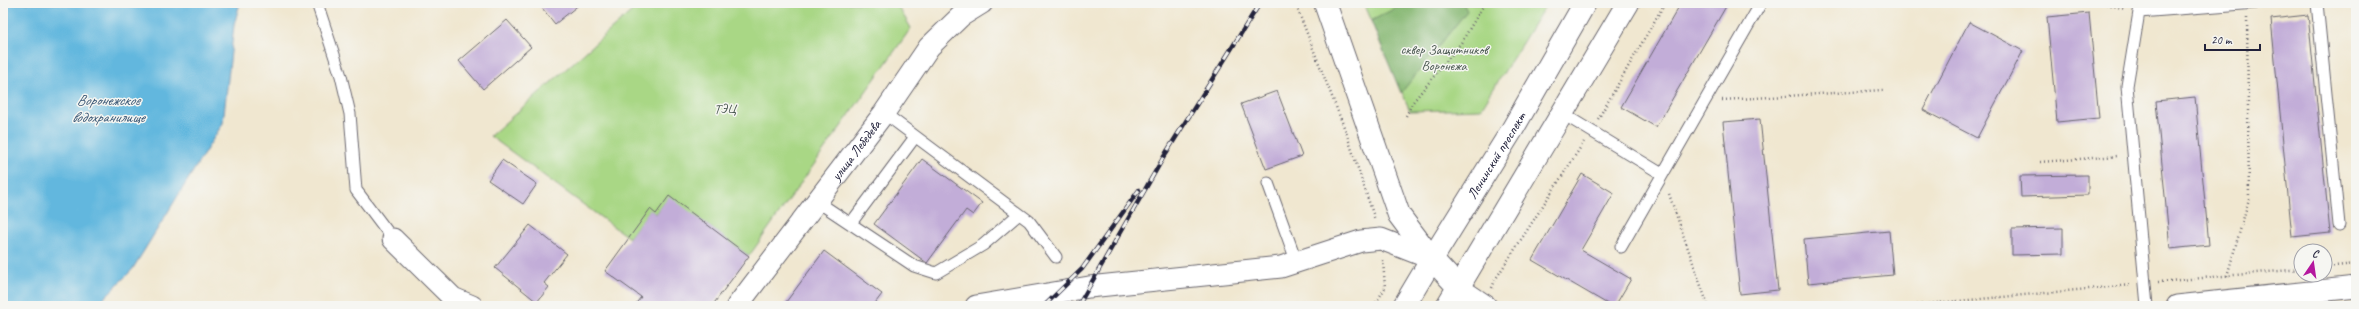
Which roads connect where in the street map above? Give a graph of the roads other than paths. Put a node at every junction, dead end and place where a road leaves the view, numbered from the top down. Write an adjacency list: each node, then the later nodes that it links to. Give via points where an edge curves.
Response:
1 (317, 3): 18 (lane, via 341,76 350,114 356,190)
2 (982, 3): 9 (street, улица Лебедева, via 962,16 929,47)
3 (1325, 3): 21 (main road, via 1399,215)
4 (1585, 3): 21 (main road, Ленинский проспект, via 1512,130)
5 (1628, 3): 10 (main road)
6 (1761, 3): 12 (lane)
7 (2317, 3): 17 (lane)
8 (2252, 4): 31 (lane, via 2139,12 2127,86)
9 (884, 113): 11 (lane); 14 (street, улица Лебедева)
10 (1563, 114): 12 (lane); 24 (main road)
11 (915, 137): 15 (lane); 16 (lane)
12 (1662, 174): 19 (lane)
13 (1268, 184): 22 (lane)
14 (818, 202): 16 (lane); 27 (street, улица Лебедева)
15 (1019, 214): 16 (lane, via 983,245 936,273 914,266); 20 (lane, via 1029,222)
16 (851, 223)
17 (2339, 225)
18 (393, 239): 26 (street, via 453,298)
19 (1621, 247)
20 (1056, 257)
21 (1432, 259): 22 (street, via 1381,239 1361,241); 24 (main road); 29 (main road, Ленинский проспект)
22 (1297, 263): 28 (street, via 1281,267 1058,291)
23 (2356, 287): 32 (street)
24 (1459, 288): 25 (street); 30 (main road)
25 (1489, 300)
26 (472, 306)
27 (737, 306)
28 (976, 306)
29 (1404, 306)
30 (1447, 306)
31 (2147, 306)
32 (2177, 306)

